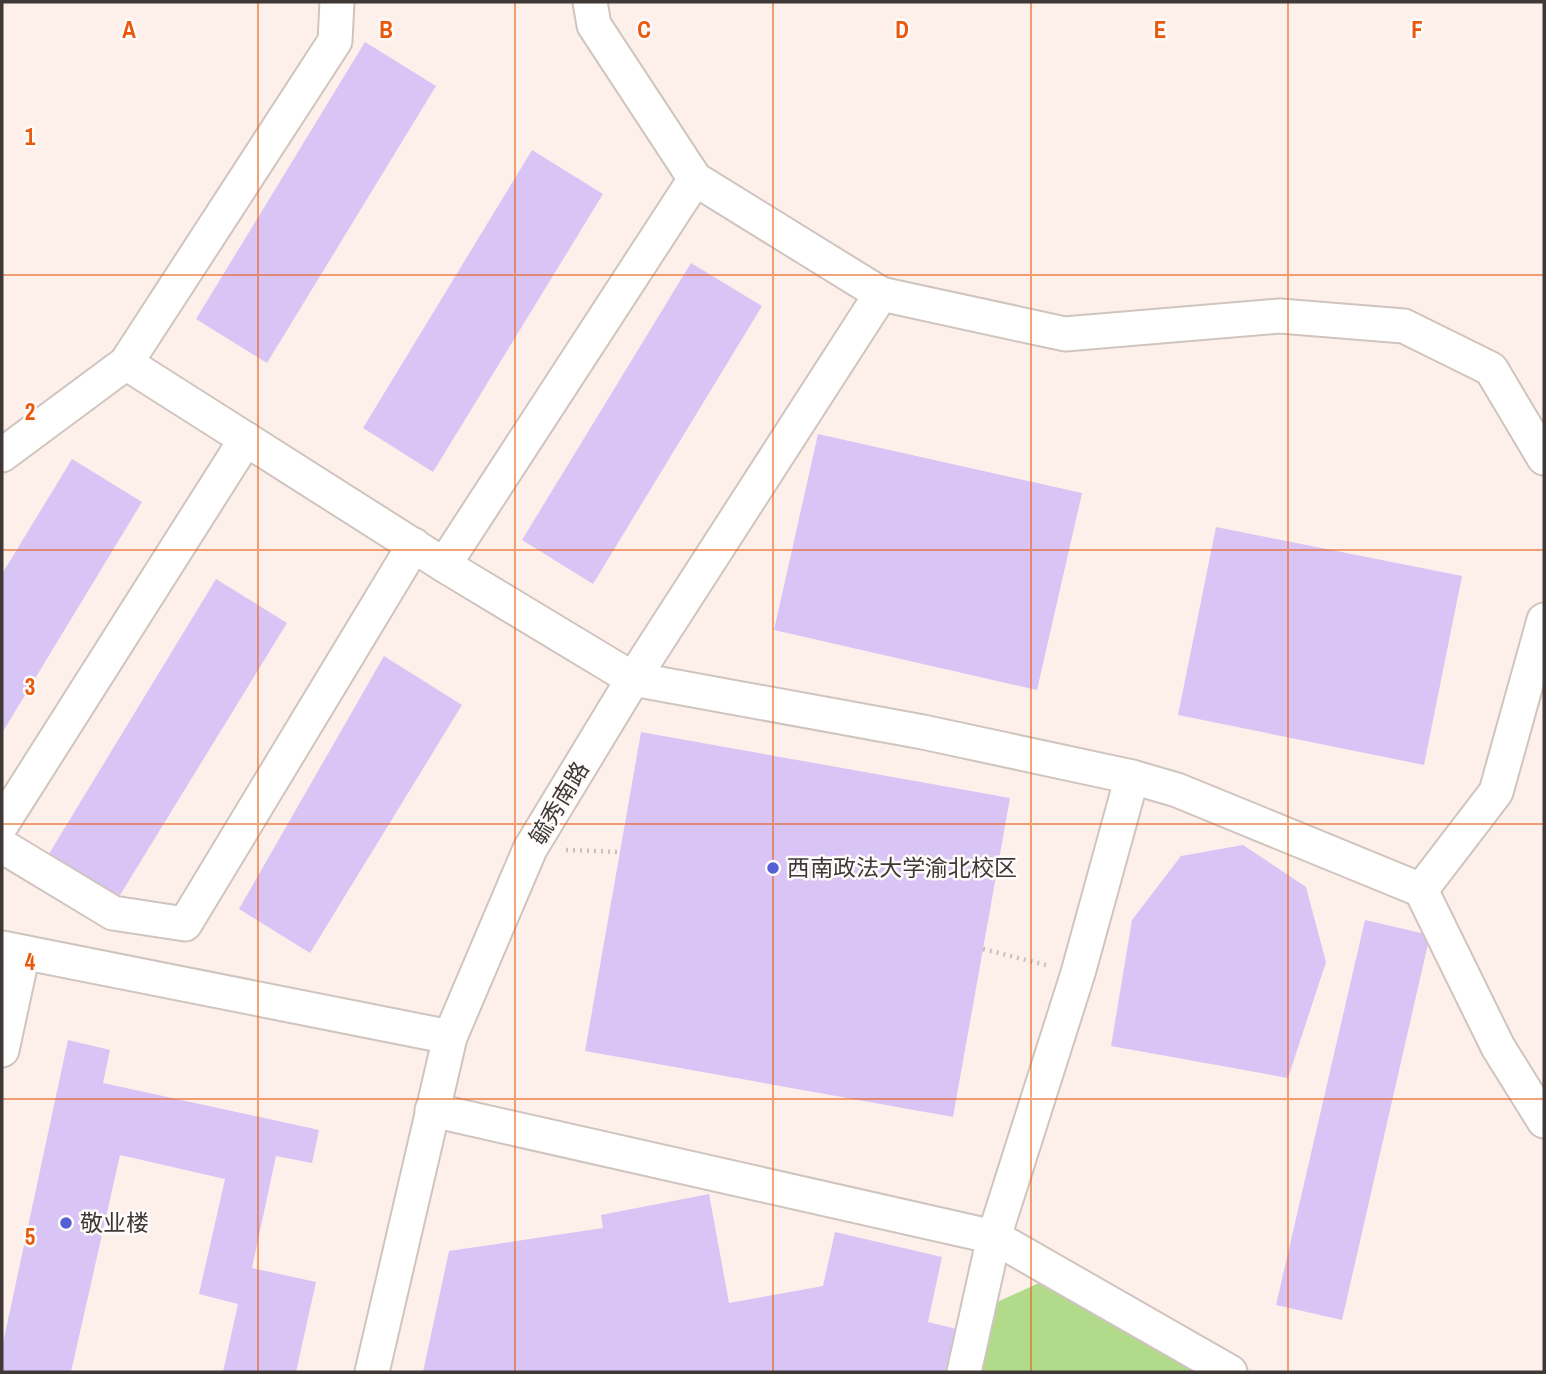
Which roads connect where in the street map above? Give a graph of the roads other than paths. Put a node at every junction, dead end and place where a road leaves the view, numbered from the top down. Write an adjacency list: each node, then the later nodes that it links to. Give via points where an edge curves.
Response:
1 (337, 2): 5 (street, via 335,41)
2 (590, 2): 3 (street, via 594,25)
3 (695, 179): 4 (street); 10 (street)
4 (881, 294): 8 (street, via 1065,334 1280,316 1404,326 1492,369); 12 (street, 毓秀南路)
5 (125, 363): 6 (street); 7 (street)
6 (246, 439): 9 (street); 14 (street)
7 (2, 455)
8 (1544, 458)
9 (414, 545): 10 (street); 15 (street, via 185,924 113,913)
10 (443, 565): 12 (street)
11 (1544, 620): 16 (street, via 1496,792)
12 (633, 679): 13 (street, via 923,732); 18 (street, 毓秀南路, via 530,849)
13 (1132, 777): 16 (street, via 1177,790); 22 (street, via 1078,973)
14 (2, 824)
15 (2, 846)
16 (1421, 890): 21 (street, via 1498,1047)
17 (12, 951): 18 (street); 19 (street)
18 (450, 1037): 20 (street, 毓秀南路)
19 (2, 1050)
20 (432, 1110): 22 (street); 23 (street, 毓秀南路)
21 (1544, 1121)
22 (994, 1237): 24 (street); 25 (street)
23 (372, 1372)
24 (964, 1372)
25 (1230, 1372)

